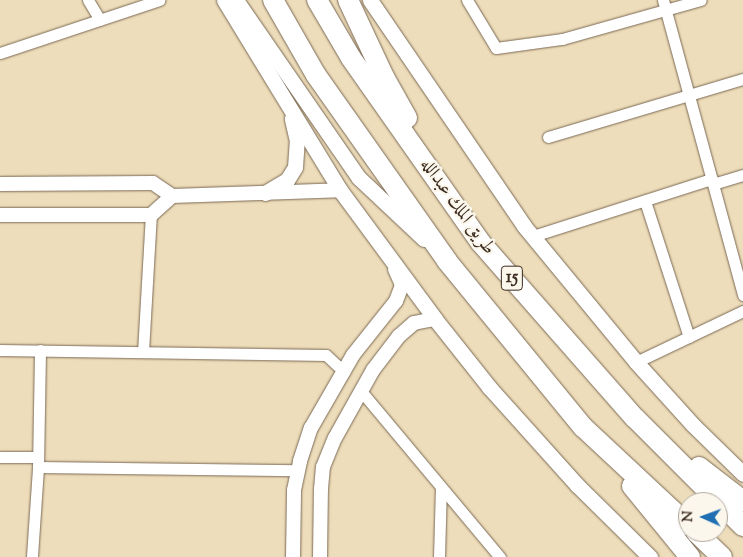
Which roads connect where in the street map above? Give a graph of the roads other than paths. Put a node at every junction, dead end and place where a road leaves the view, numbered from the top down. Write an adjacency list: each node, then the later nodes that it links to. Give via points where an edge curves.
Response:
1 (88, 0): 12 (street)
2 (158, 0): 12 (street)
3 (224, 0): 16 (main road)
4 (236, 0): 29 (main road, via 359,178)
5 (273, 0): 29 (highway, طريق الملك عبدالله / 15, via 316,74)
6 (317, 0): 28 (highway, طريق الملك عبدالله / 15, via 351,58)
7 (348, 0): 28 (highway, via 384,77)
8 (370, 0): 27 (main road)
9 (467, 0): 11 (street, via 496,48 562,39)
10 (701, 0): 11 (street)
11 (664, 5): 15 (street)
12 (100, 20): 13 (street)
13 (0, 53)
14 (743, 79): 15 (street)
15 (689, 95): 17 (street); 19 (street)
16 (289, 107): 21 (main road); 22 (main road, via 296,142 295,168 287,180)
17 (548, 137)
18 (743, 175): 19 (street)
19 (712, 182): 24 (street); 31 (street)
20 (0, 184): 23 (street, via 152,183)
21 (340, 190): 22 (street); 30 (main road)
22 (265, 193): 23 (street)
23 (172, 196): 26 (street)
24 (645, 201): 27 (street); 34 (street)
25 (0, 215): 26 (street)
26 (151, 215): 37 (street)
27 (533, 236): 38 (main road)
28 (481, 243): 41 (highway, طريق الملك عبدالله / 15)
29 (447, 261): 42 (highway, طريق الملك عبدالله / 15)
30 (392, 262): 33 (main road); 39 (street, via 402,285 396,301)
31 (743, 295)
32 (743, 311): 34 (street)
33 (435, 319): 40 (street, via 414,323 399,336 372,370); 57 (main road, via 489,386 577,485)
34 (689, 337): 38 (street)
35 (0, 350): 36 (street)
36 (40, 350): 37 (street); 44 (street)
37 (143, 352): 39 (street, via 326,355)
38 (636, 362): 46 (main road)
39 (344, 372): 40 (street); 45 (street, via 311,428)
40 (361, 392): 47 (street); 54 (street, via 323,467)
41 (635, 418): 48 (highway); 50 (highway, طريق الملك عبدالله / 15)
42 (583, 427): 49 (highway, طريق الملك عبدالله / 15); 58 (highway)
43 (0, 457): 44 (street)
44 (38, 462): 45 (street); 52 (street)
45 (298, 470): 53 (street, via 294,490)
46 (743, 474)
47 (441, 487): 55 (street); 56 (street)
48 (743, 501)
49 (678, 516)
50 (743, 526)
51 (706, 542): 59 (highway)
52 (32, 557)
53 (293, 557)
54 (320, 557)
55 (439, 557)
56 (500, 557)
57 (650, 557)
58 (690, 557)
59 (722, 557)

